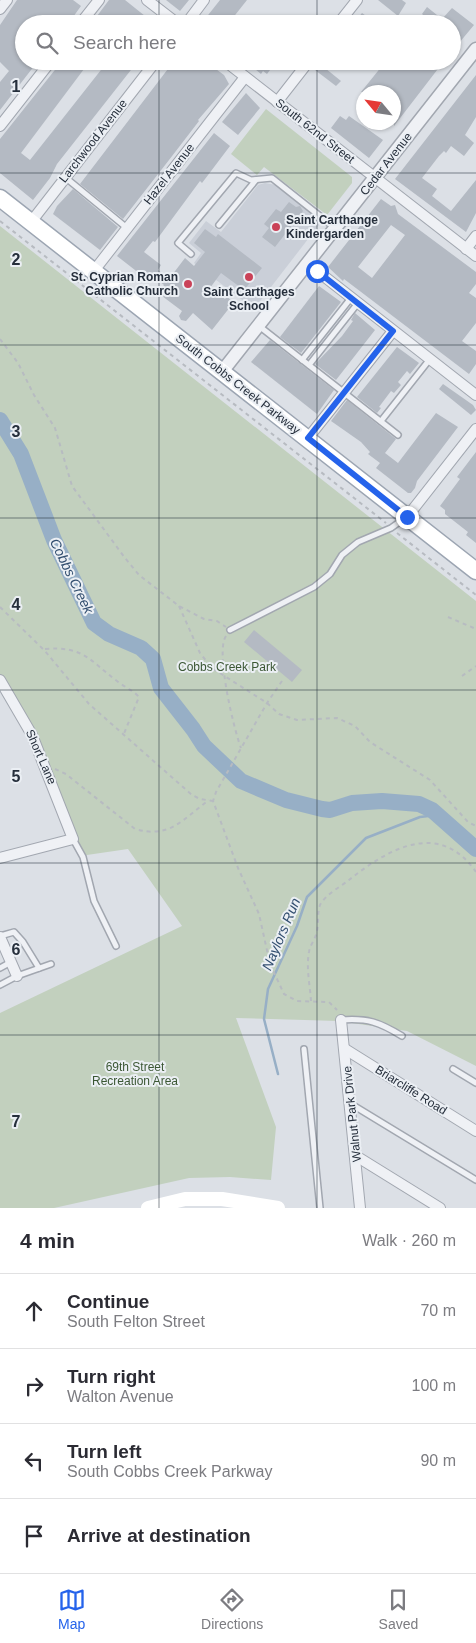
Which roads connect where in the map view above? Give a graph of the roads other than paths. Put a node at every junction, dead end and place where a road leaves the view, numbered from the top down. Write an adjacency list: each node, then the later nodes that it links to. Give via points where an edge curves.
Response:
1 (7, 0): 6 (street)
2 (99, 0): 7 (street)
3 (147, 0): 8 (street)
4 (204, 0): 9 (street)
5 (357, 0): 10 (street)
6 (0, 9)
7 (87, 15)
8 (166, 15)
9 (193, 15)
10 (345, 15)
11 (476, 49): 12 (street, Cedar Avenue)
12 (461, 68)
13 (44, 70): 20 (street)
14 (149, 70): 21 (street, Larchwood Avenue)
15 (236, 70): 18 (street, South 62nd Street)
16 (302, 70): 19 (street)
17 (459, 70): 22 (street, Cedar Avenue)
18 (245, 77): 19 (street, South 62nd Street); 27 (street, Hazel Avenue)
19 (277, 102): 22 (street, South 62nd Street)
20 (0, 126)
21 (65, 178): 25 (street, Larchwood Avenue); 27 (lane)
22 (374, 178): 28 (street, Cedar Avenue); 30 (street, South 62nd Street)
23 (256, 180): 26 (lane); 28 (lane, via 272,178); 31 (lane, via 239,174 232,176 178,243)
24 (0, 198): 25 (main road, South Cobbs Creek Parkway)
25 (30, 222): 34 (main road, South Cobbs Creek Parkway)
26 (219, 225)
27 (127, 228): 34 (street, Hazel Avenue)
28 (335, 228): 33 (street, Cedar Avenue)
29 (476, 236): 30 (street)
30 (466, 248): 32 (street, South 62nd Street)
31 (191, 254)
32 (476, 256)
33 (307, 263): 35 (street); 36 (street, Cedar Avenue)
34 (93, 272): 41 (main road, South Cobbs Creek Parkway)
35 (354, 300): 37 (street); 39 (lane); 40 (lane)
36 (258, 326): 39 (lane); 41 (street, Cedar Avenue)
37 (393, 331): 38 (street); 42 (street)
38 (430, 359): 43 (street); 44 (lane)
39 (302, 360): 40 (lane)
40 (309, 365): 42 (lane)
41 (221, 372): 47 (main road, South Cobbs Creek Parkway)
42 (344, 393): 44 (lane); 47 (street)
43 (476, 395)
44 (381, 421): 46 (lane)
45 (476, 429): 48 (street)
46 (398, 435)
47 (308, 438): 48 (main road, South Cobbs Creek Parkway)
48 (407, 517): 49 (main road, South Cobbs Creek Parkway); 50 (lane, via 391,528 358,542 342,555 330,574 314,588)
49 (476, 571)
50 (230, 630)
51 (0, 680): 52 (street, Short Lane, via 32,735)
52 (73, 839): 53 (street); 55 (lane, via 83,858 94,901)
53 (0, 858)
54 (0, 937): 56 (street); 59 (lane, via 14,932)
55 (116, 946)
56 (11, 962): 58 (lane); 60 (street)
57 (52, 964): 59 (lane)
58 (0, 968)
59 (39, 968): 60 (lane)
60 (17, 976): 61 (lane)
61 (0, 985)
62 (341, 1020): 63 (lane, via 362,1019 382,1024); 65 (street, Walnut Park Drive)
63 (402, 1036)
64 (304, 1049): 76 (lane)
65 (345, 1049): 68 (street, Walnut Park Drive); 69 (street, Briarcliffe Road)
66 (453, 1069): 67 (lane)
67 (476, 1083)
68 (351, 1104): 70 (street, Walnut Park Drive); 71 (lane)
69 (476, 1131)
70 (356, 1156): 73 (street, Walnut Park Drive); 78 (street)
71 (476, 1180)
72 (222, 1204): 74 (main road); 75 (main road, via 185,1199)
73 (360, 1205): 77 (lane)
74 (273, 1207)
75 (148, 1208)
76 (320, 1208)
77 (369, 1208)
78 (440, 1208)

